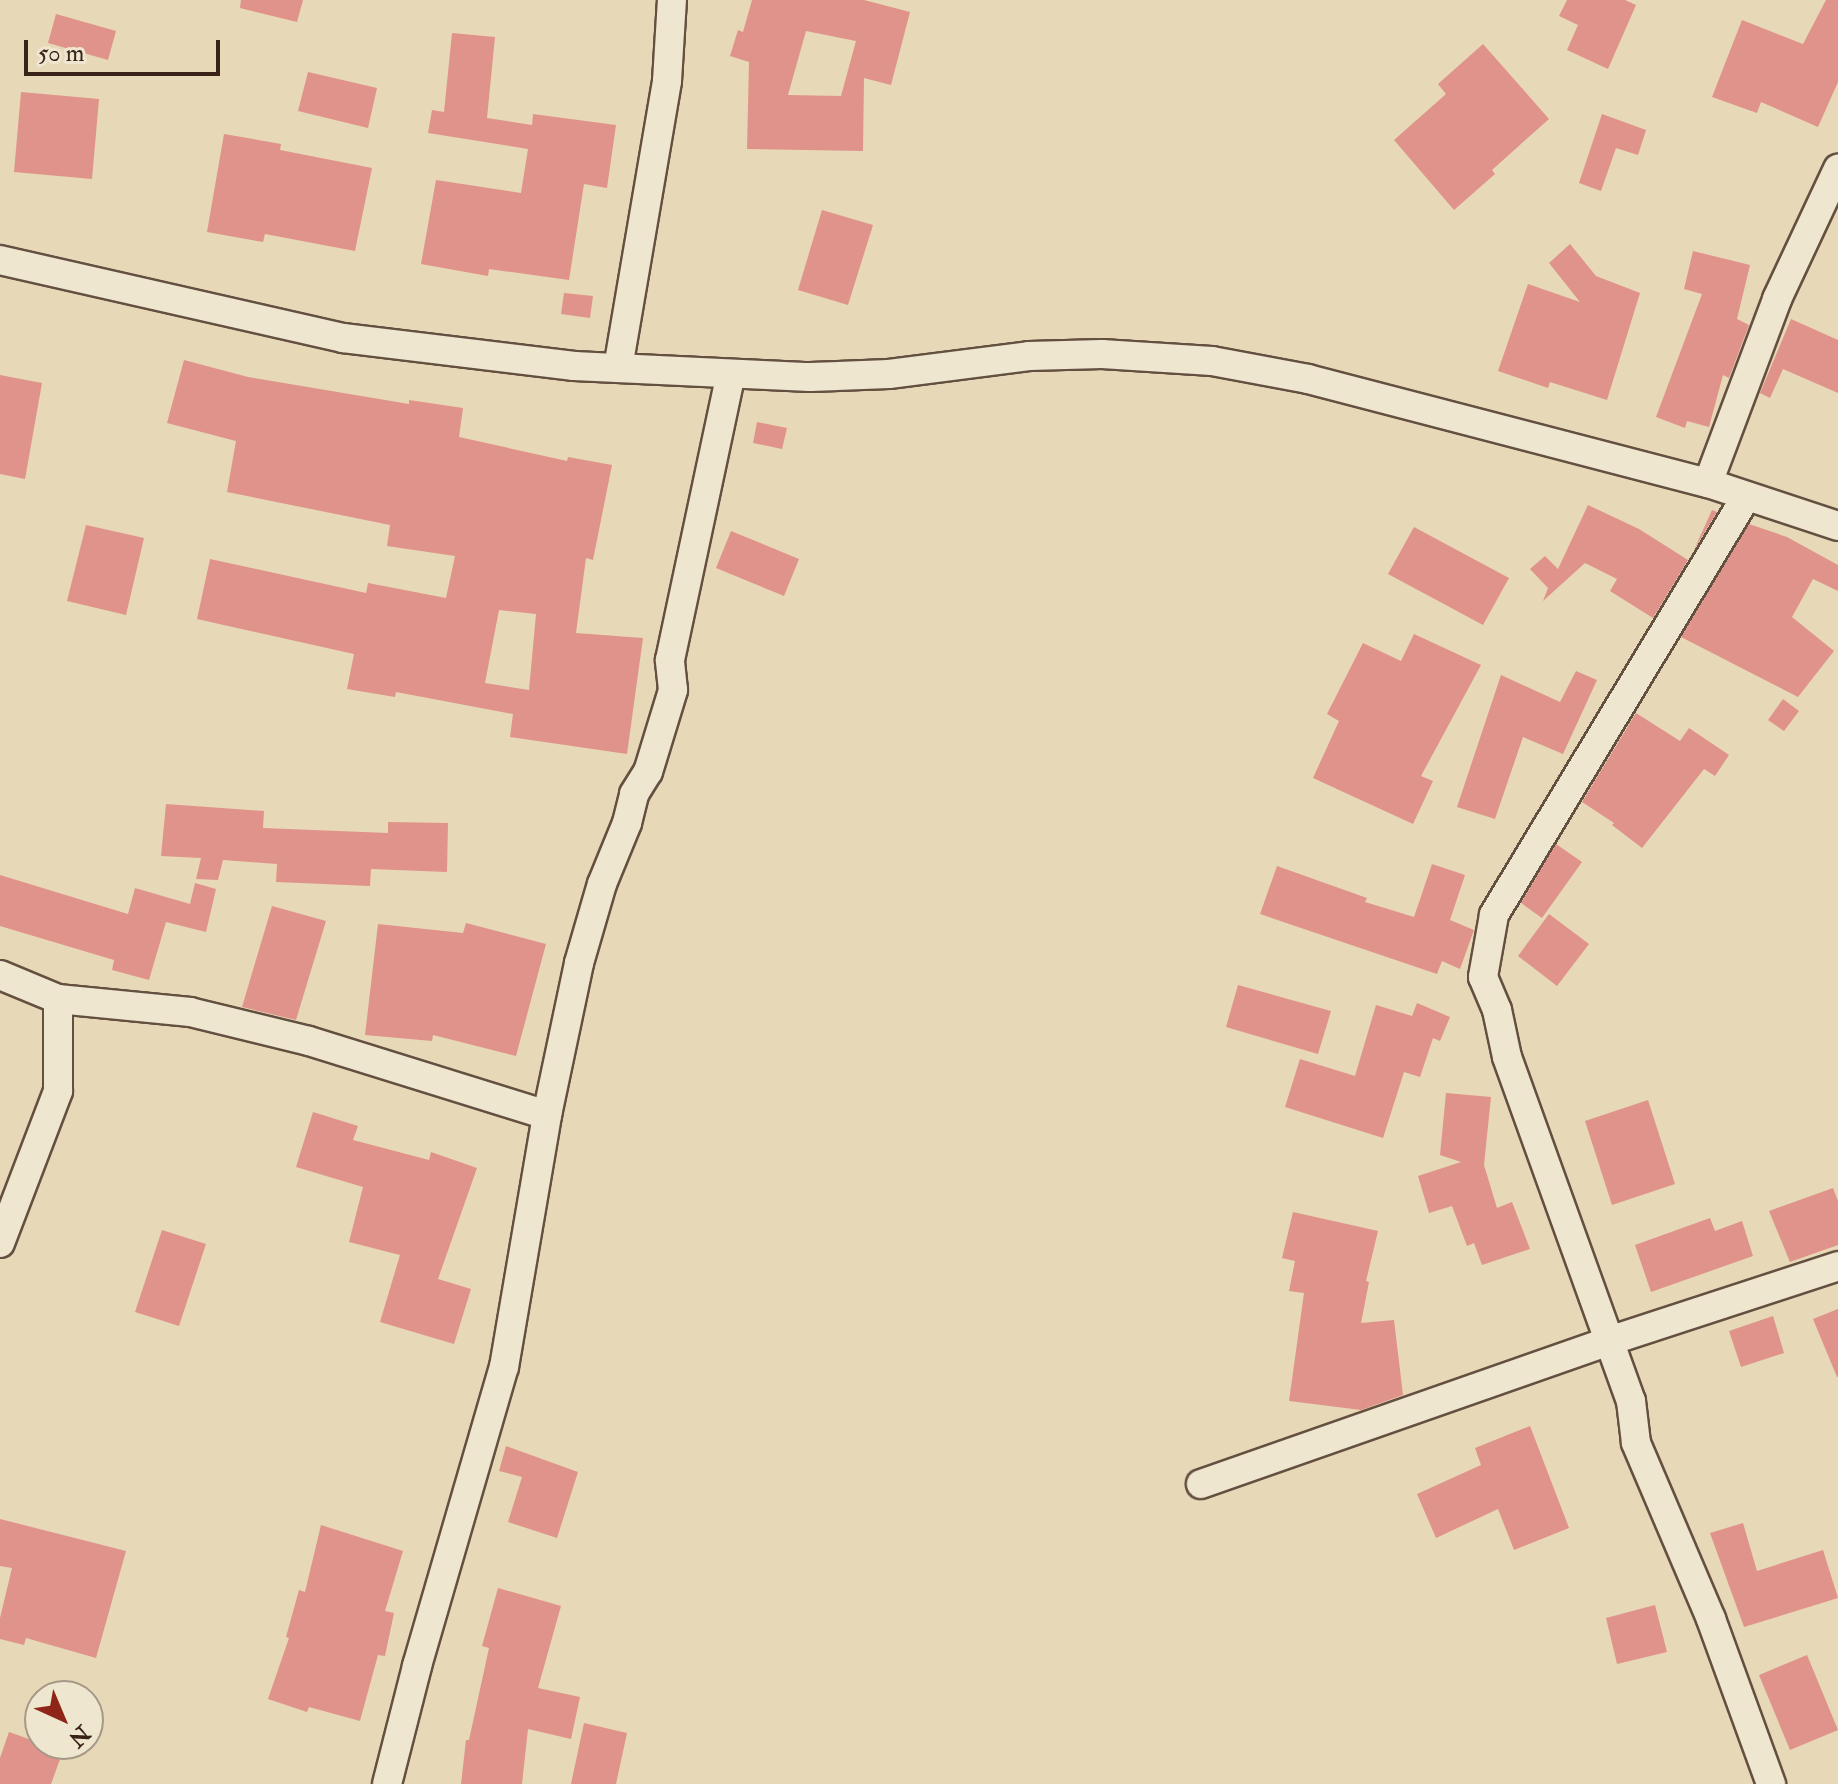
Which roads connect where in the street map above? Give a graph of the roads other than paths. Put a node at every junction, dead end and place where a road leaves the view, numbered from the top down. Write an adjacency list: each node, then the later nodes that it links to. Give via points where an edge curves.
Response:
1 (672, 0): 4 (street, via 667,81)
2 (1838, 169): 6 (street, via 1777,299)
3 (0, 260): 4 (street, via 343,338 431,352)
4 (618, 368): 5 (street)
5 (731, 374): 6 (street, via 889,374 1029,356 1102,354 1212,361 1308,379); 11 (street, via 670,660 673,690 648,772 634,794 602,884 579,963)
6 (1708, 483): 7 (street)
7 (1746, 497): 8 (street); 14 (street, via 1494,915 1486,948 1483,977 1507,1057)
8 (1838, 526)
9 (0, 975): 10 (street)
10 (58, 999): 11 (street, via 190,1012 309,1041); 12 (street, via 58,1091)
11 (547, 1115): 16 (street, via 504,1367)
12 (0, 1243)
13 (1838, 1266): 14 (street)
14 (1609, 1341): 15 (street); 17 (street, via 1631,1401 1636,1443 1711,1619)
15 (1201, 1484)
16 (387, 1784)
17 (1771, 1784)

